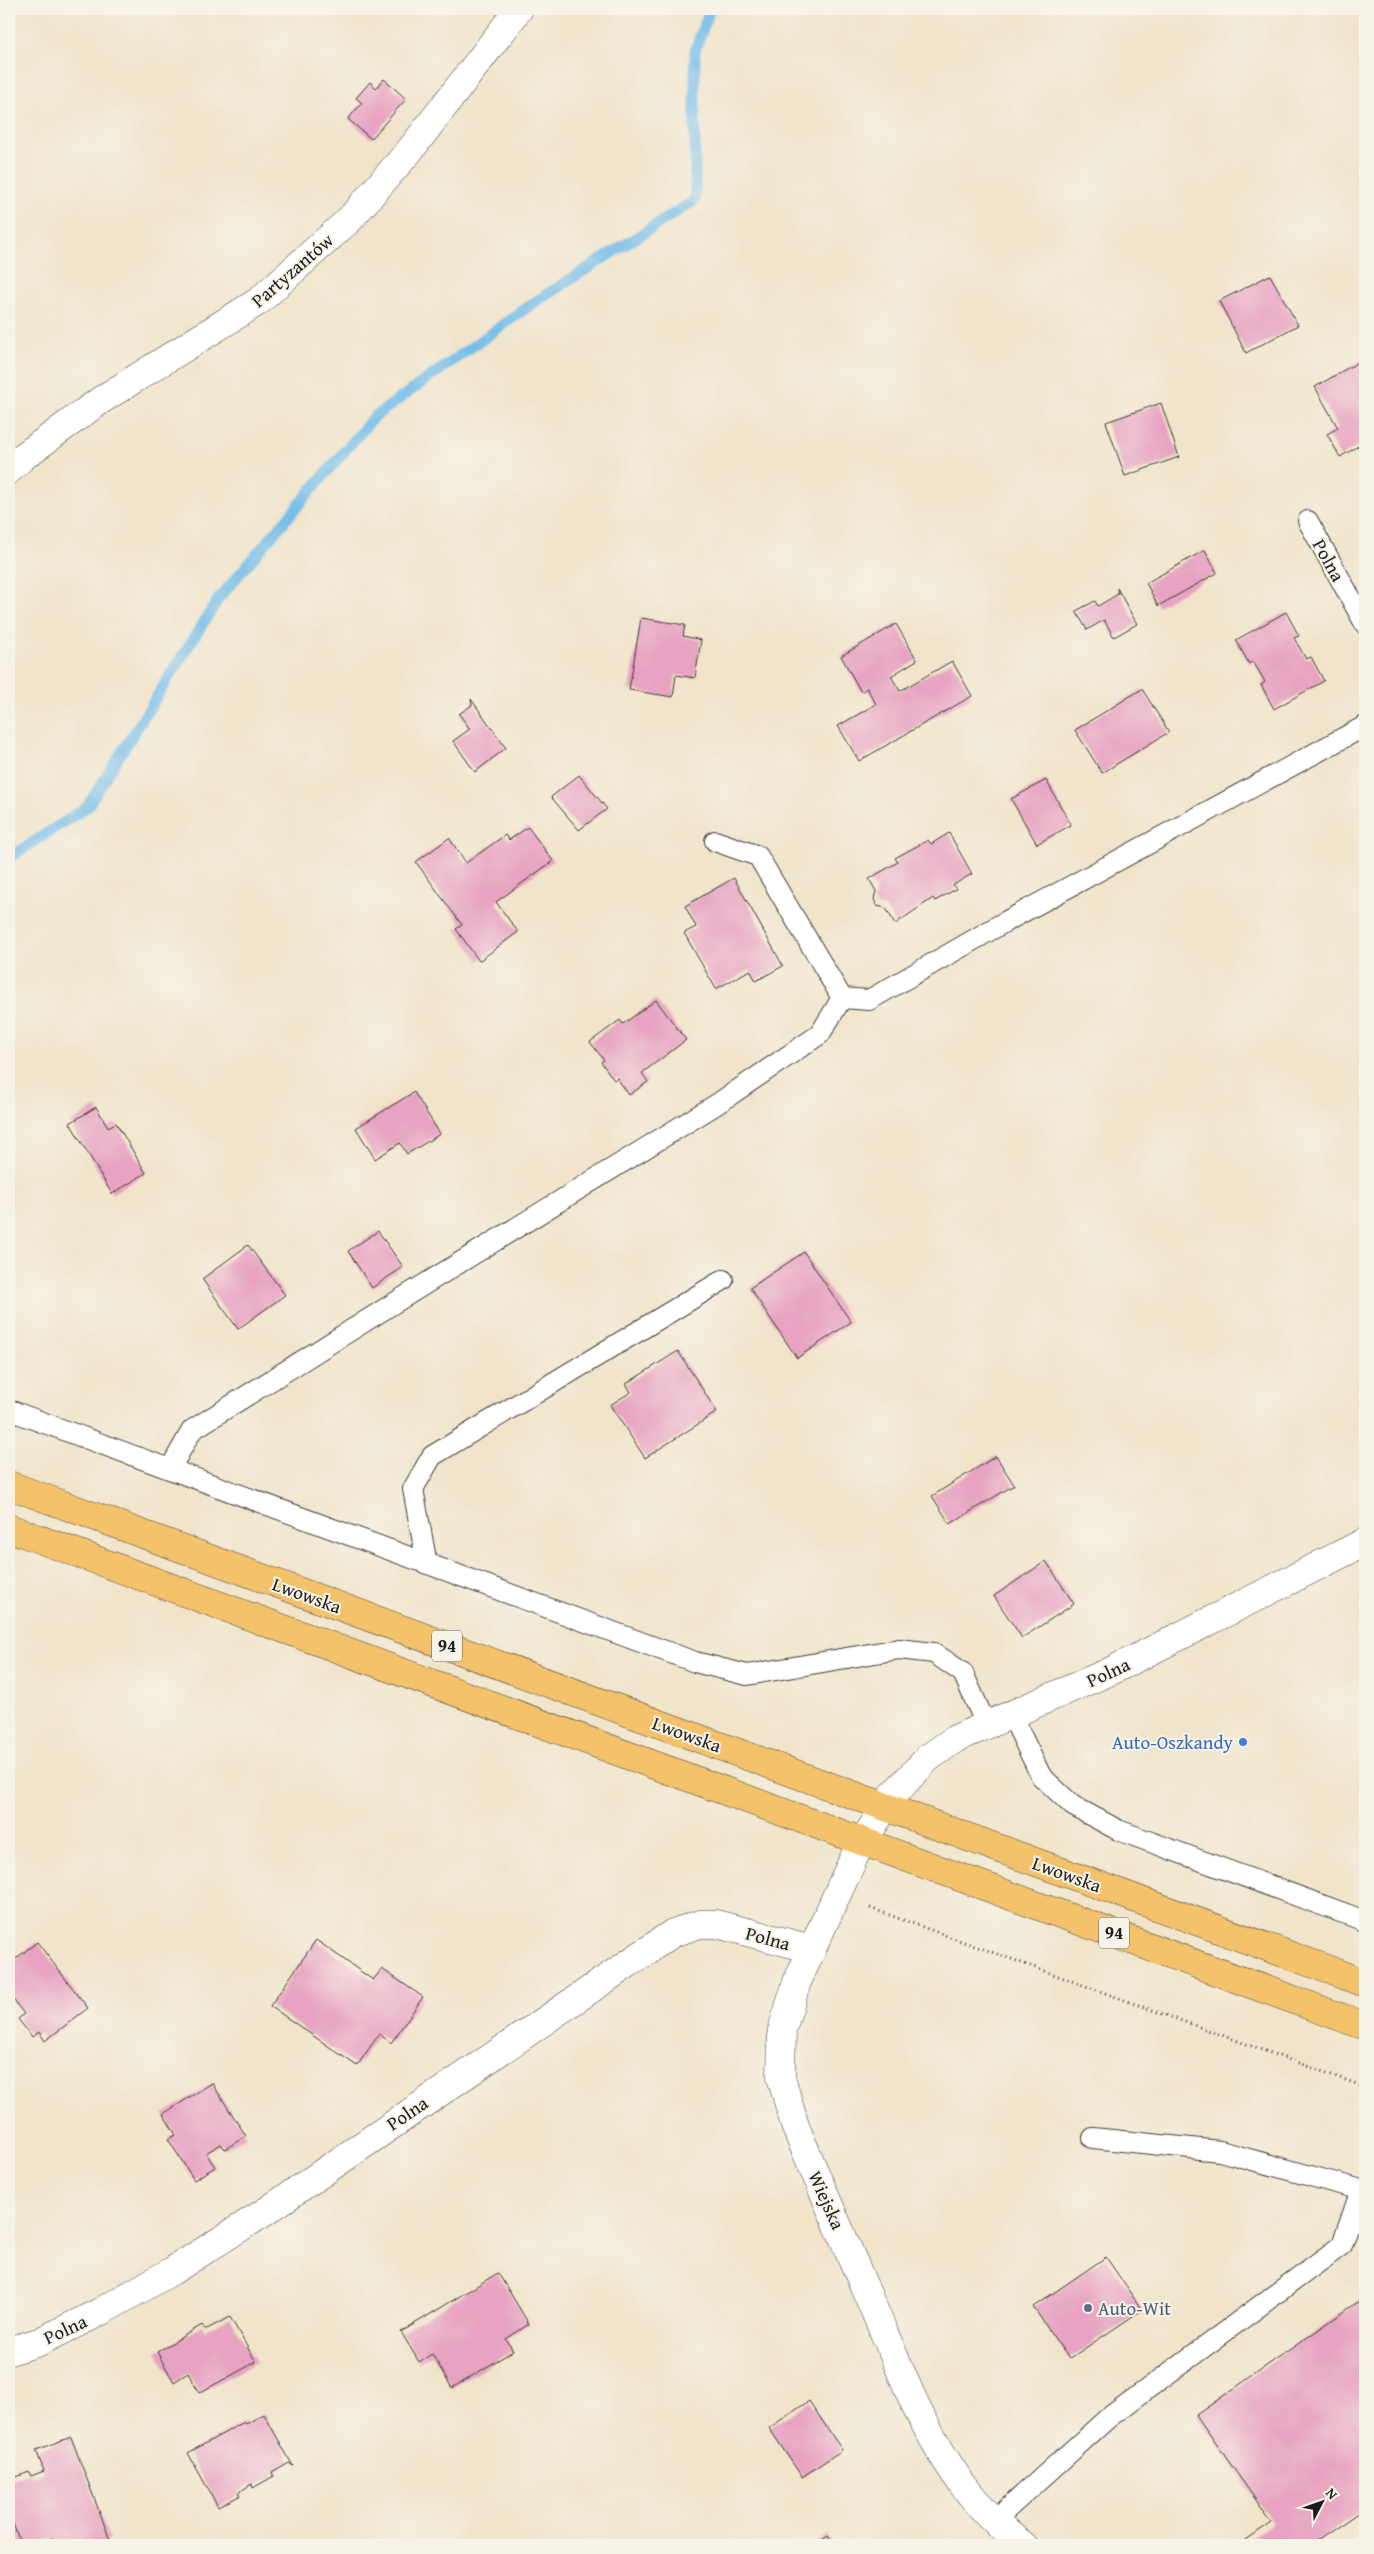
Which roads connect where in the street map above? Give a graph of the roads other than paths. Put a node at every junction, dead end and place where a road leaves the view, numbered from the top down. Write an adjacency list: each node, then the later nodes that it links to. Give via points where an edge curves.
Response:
1 (519, 9): 2 (street, Partyzantów, via 411,149 350,219 259,301 100,400)
2 (9, 470)
3 (1308, 521): 4 (lane, Polna)
4 (1365, 624)
5 (1365, 726): 7 (lane, via 869,1000)
6 (715, 841): 7 (lane, via 758,856)
7 (842, 998): 10 (lane, via 820,1034 718,1104 192,1430)
8 (723, 1280): 14 (lane, via 432,1456 413,1489)
9 (9, 1410): 10 (lane)
10 (170, 1469): 14 (lane)
11 (9, 1485): 17 (main road, Lwowska / 94)
12 (9, 1528): 17 (main road, Lwowska / 94)
13 (1365, 1542): 15 (street, Polna, via 1111,1671)
14 (427, 1564): 16 (lane, via 694,1662 747,1675 899,1649 934,1652 963,1673)
15 (1011, 1714): 16 (street, Polna); 18 (lane, via 1041,1776 1073,1806 1118,1830)
16 (987, 1727): 17 (street, Polna, via 955,1740 928,1758 891,1797)
17 (873, 1825): 19 (street, Wiejska); 20 (main road, Lwowska / 94); 21 (main road, Lwowska / 94)
18 (1365, 1921)
19 (812, 1949): 24 (street, Polna, via 716,1924 700,1924 673,1933 265,2212 181,2265 100,2312 39,2342); 25 (street, Wiejska, via 797,1982 782,2030 781,2077 795,2126 916,2407 957,2479)
20 (1365, 1983)
21 (1365, 2026)
22 (1093, 2138): 23 (lane, via 1220,2151)
23 (1363, 2191): 25 (lane, via 1342,2245 1108,2418)
24 (9, 2351)
25 (994, 2521): 26 (street, Wiejska)
26 (1023, 2545)

